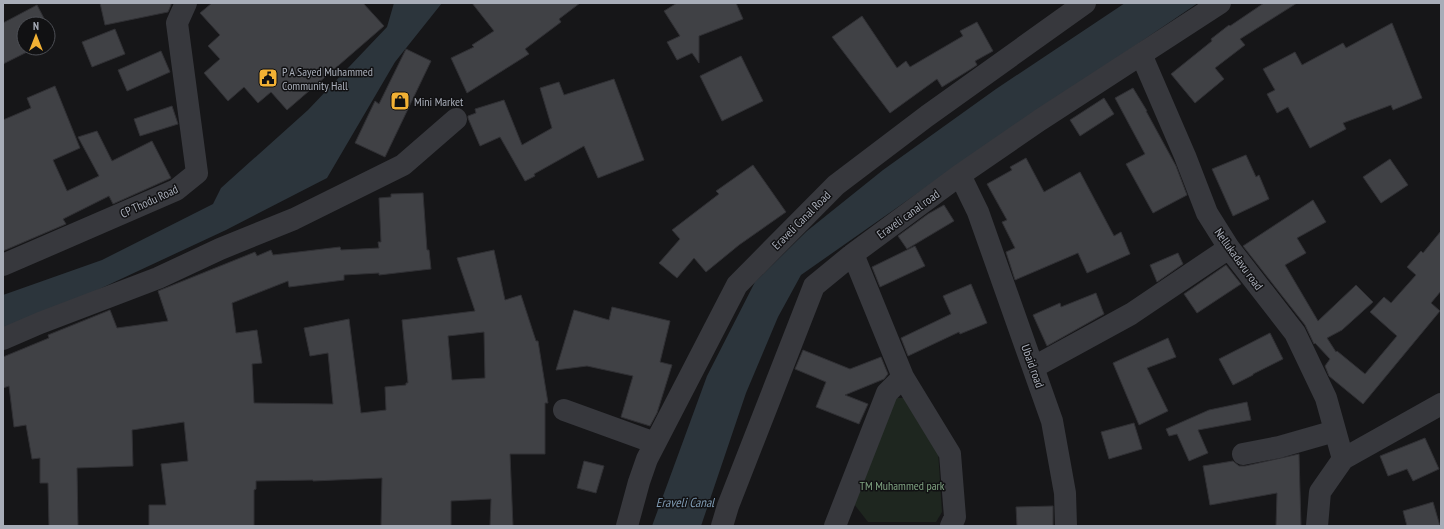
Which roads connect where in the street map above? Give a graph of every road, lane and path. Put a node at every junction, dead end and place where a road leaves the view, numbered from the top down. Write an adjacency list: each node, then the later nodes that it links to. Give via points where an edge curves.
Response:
1 (186, 3): 9 (street, CP Thodu Road, via 177,23 197,173 176,190)
2 (1085, 3): 16 (street, Eraveli Canal Road, via 927,116 836,185 737,285)
3 (1220, 3): 4 (street, Eraveli canal road)
4 (1141, 54): 6 (street, Eraveli canal road); 7 (street, Nellukadavu road, via 1207,213)
5 (456, 119): 10 (street, via 403,165 294,219 158,278)
6 (960, 176): 8 (street, Eraveli canal road); 11 (street, Ubaid road, via 978,212)
7 (1229, 248): 11 (street, via 1131,314); 15 (street, Nellukadavu road, via 1295,333 1326,398)
8 (853, 254): 12 (street); 20 (street, Eraveli canal road, via 814,286)
9 (3, 266)
10 (3, 339)
11 (1034, 367): 23 (street, Ubaid road, via 1052,421 1065,494)
12 (903, 377): 21 (street, via 887,393); 22 (street, via 950,454 954,517)
13 (1441, 404): 18 (street)
14 (564, 410): 16 (street)
15 (1335, 431): 17 (street); 18 (street, Nellukadavu road)
16 (655, 443): 19 (street, Eraveli Canal Road, via 639,482)
17 (1243, 454)
18 (1343, 458): 24 (street, via 1320,492)
19 (627, 526)
20 (722, 526)
21 (835, 526)
22 (951, 526)
23 (1066, 526)
24 (1317, 526)

